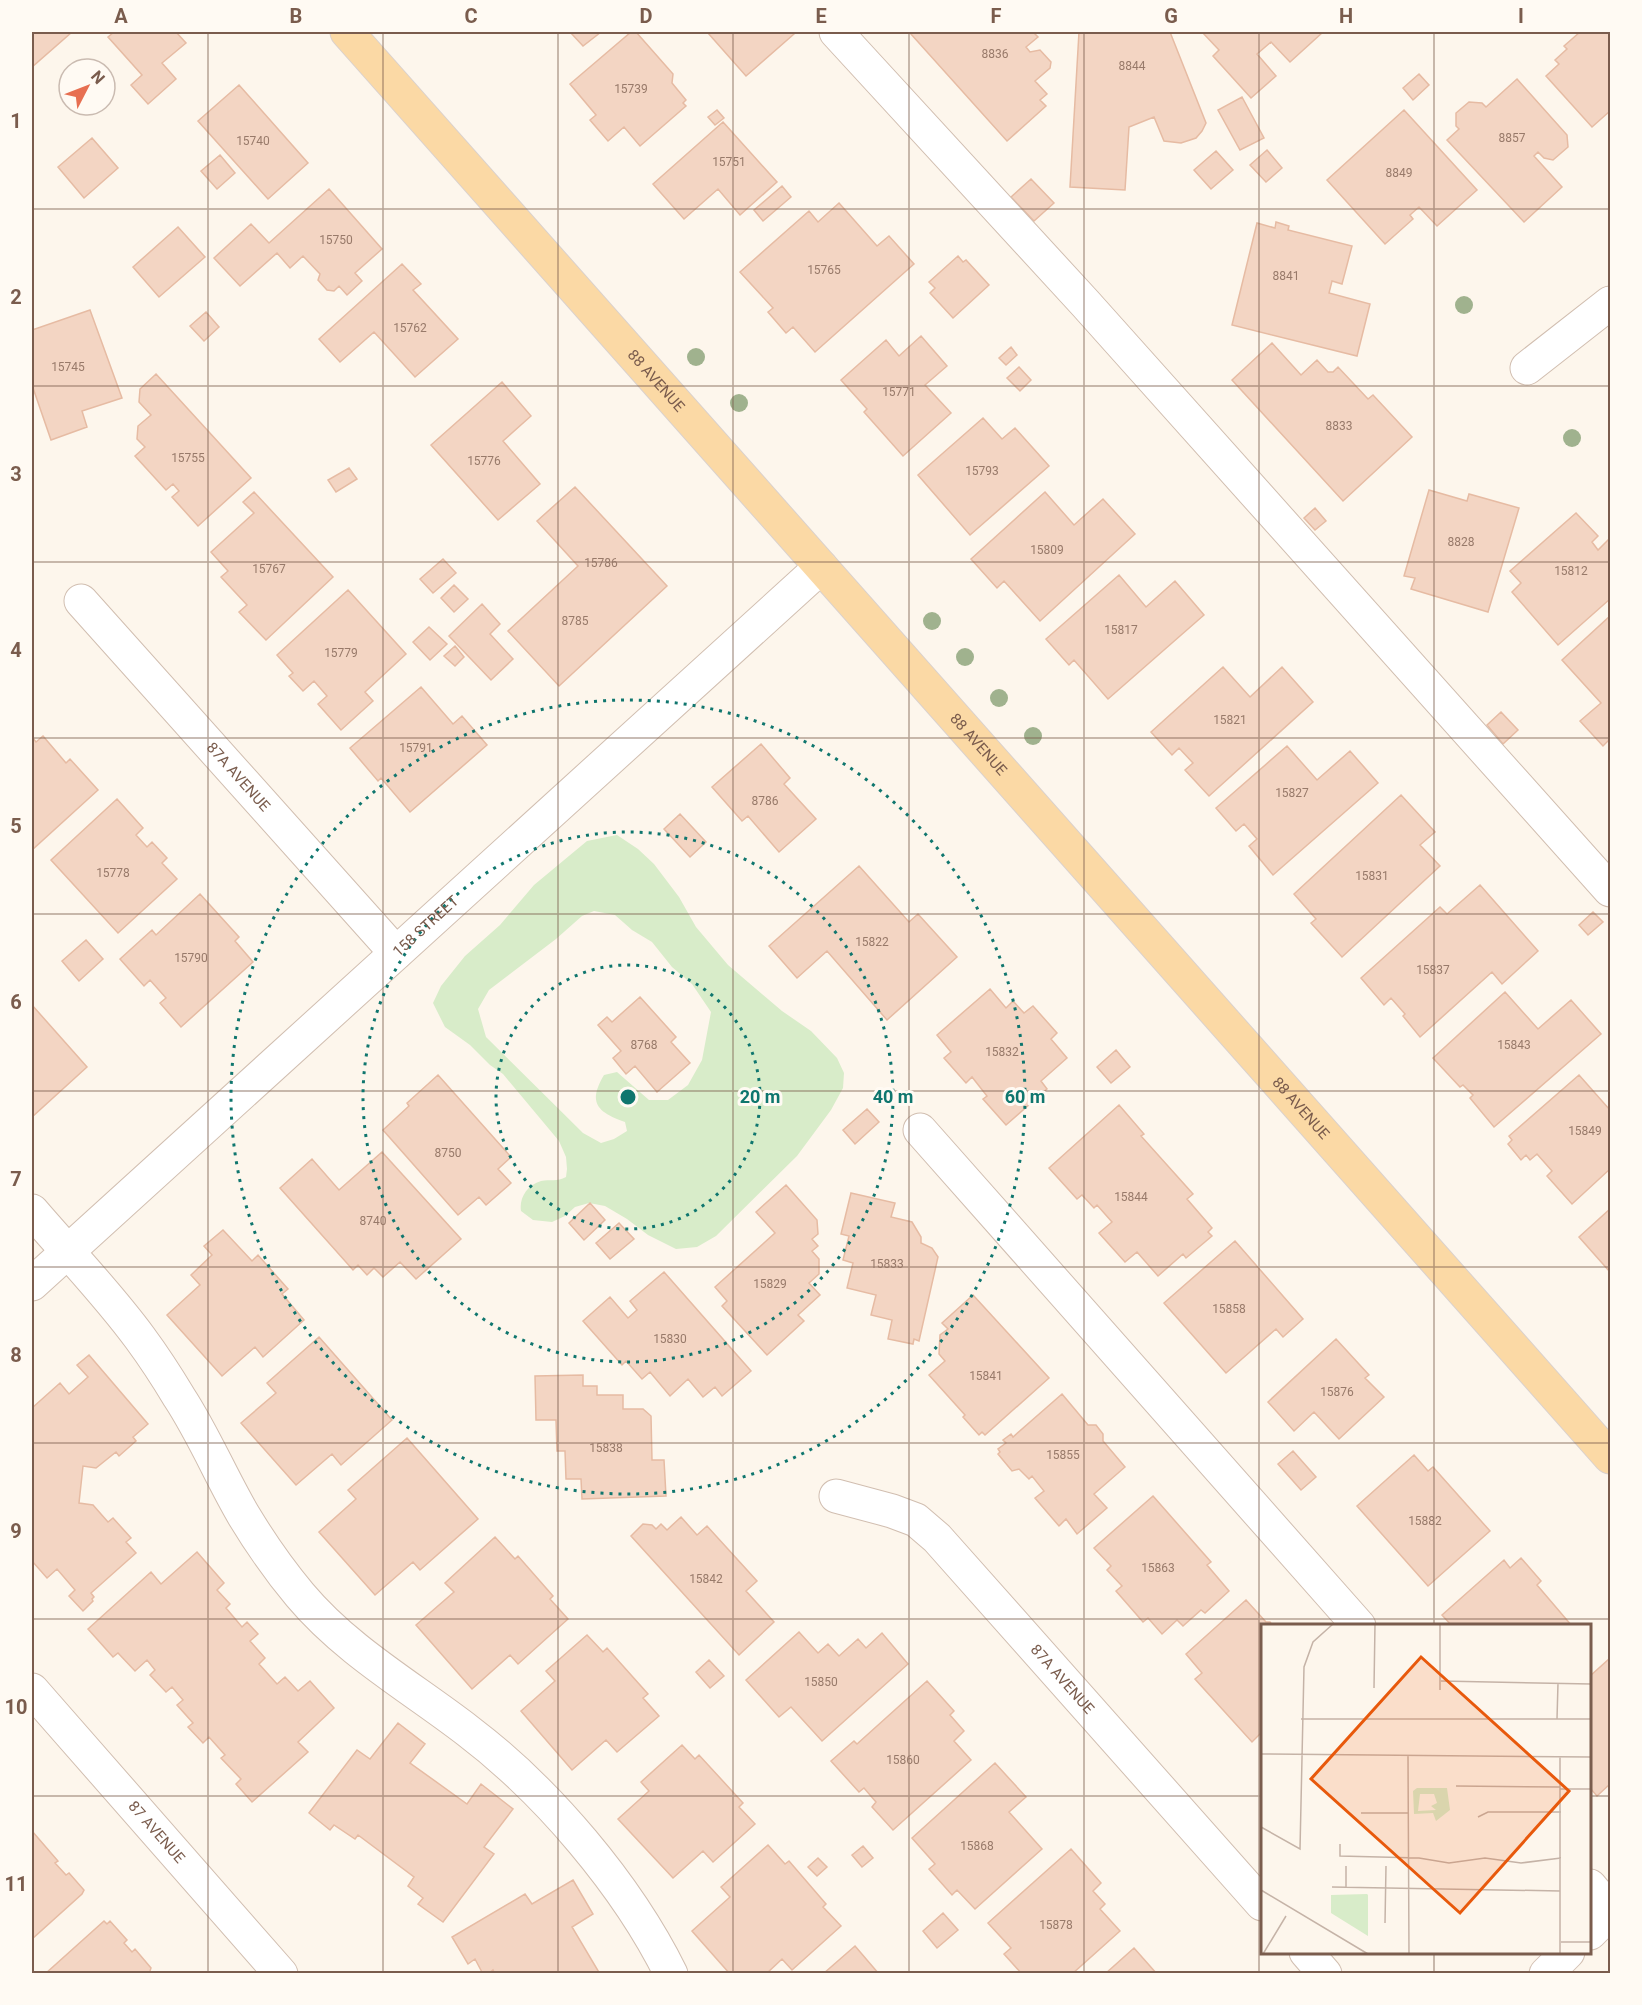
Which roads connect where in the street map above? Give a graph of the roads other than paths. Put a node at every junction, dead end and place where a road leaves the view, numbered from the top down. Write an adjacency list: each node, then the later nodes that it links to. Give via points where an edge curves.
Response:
1 (347, 32): 5 (main road, 88 AVENUE)
2 (836, 32): 7 (street, via 1085,303)
3 (1606, 316): 4 (street)
4 (1527, 368)
5 (821, 567): 8 (street, 158 STREET); 13 (main road, 88 AVENUE)
6 (81, 601): 8 (street, 87A AVENUE)
7 (1611, 890)
8 (396, 953): 11 (street, 158 STREET)
9 (920, 1130): 15 (street)
10 (32, 1211): 11 (street)
11 (66, 1252): 12 (street, 158 STREET); 23 (street, via 160,1366 197,1424 260,1542 300,1595 343,1639 469,1732 534,1789 627,1901)
12 (32, 1284)
13 (1611, 1457)
14 (836, 1496): 18 (street, 87A AVENUE, via 916,1520 937,1538)
15 (1357, 1624)
16 (32, 1690): 22 (street, 87 AVENUE)
17 (1591, 1889): 19 (street)
18 (1261, 1902)
19 (1603, 1925)
20 (1307, 1954): 24 (street)
21 (1567, 1954): 25 (street)
22 (281, 1974)
23 (671, 1974)
24 (1325, 1974)
25 (1546, 1974)

